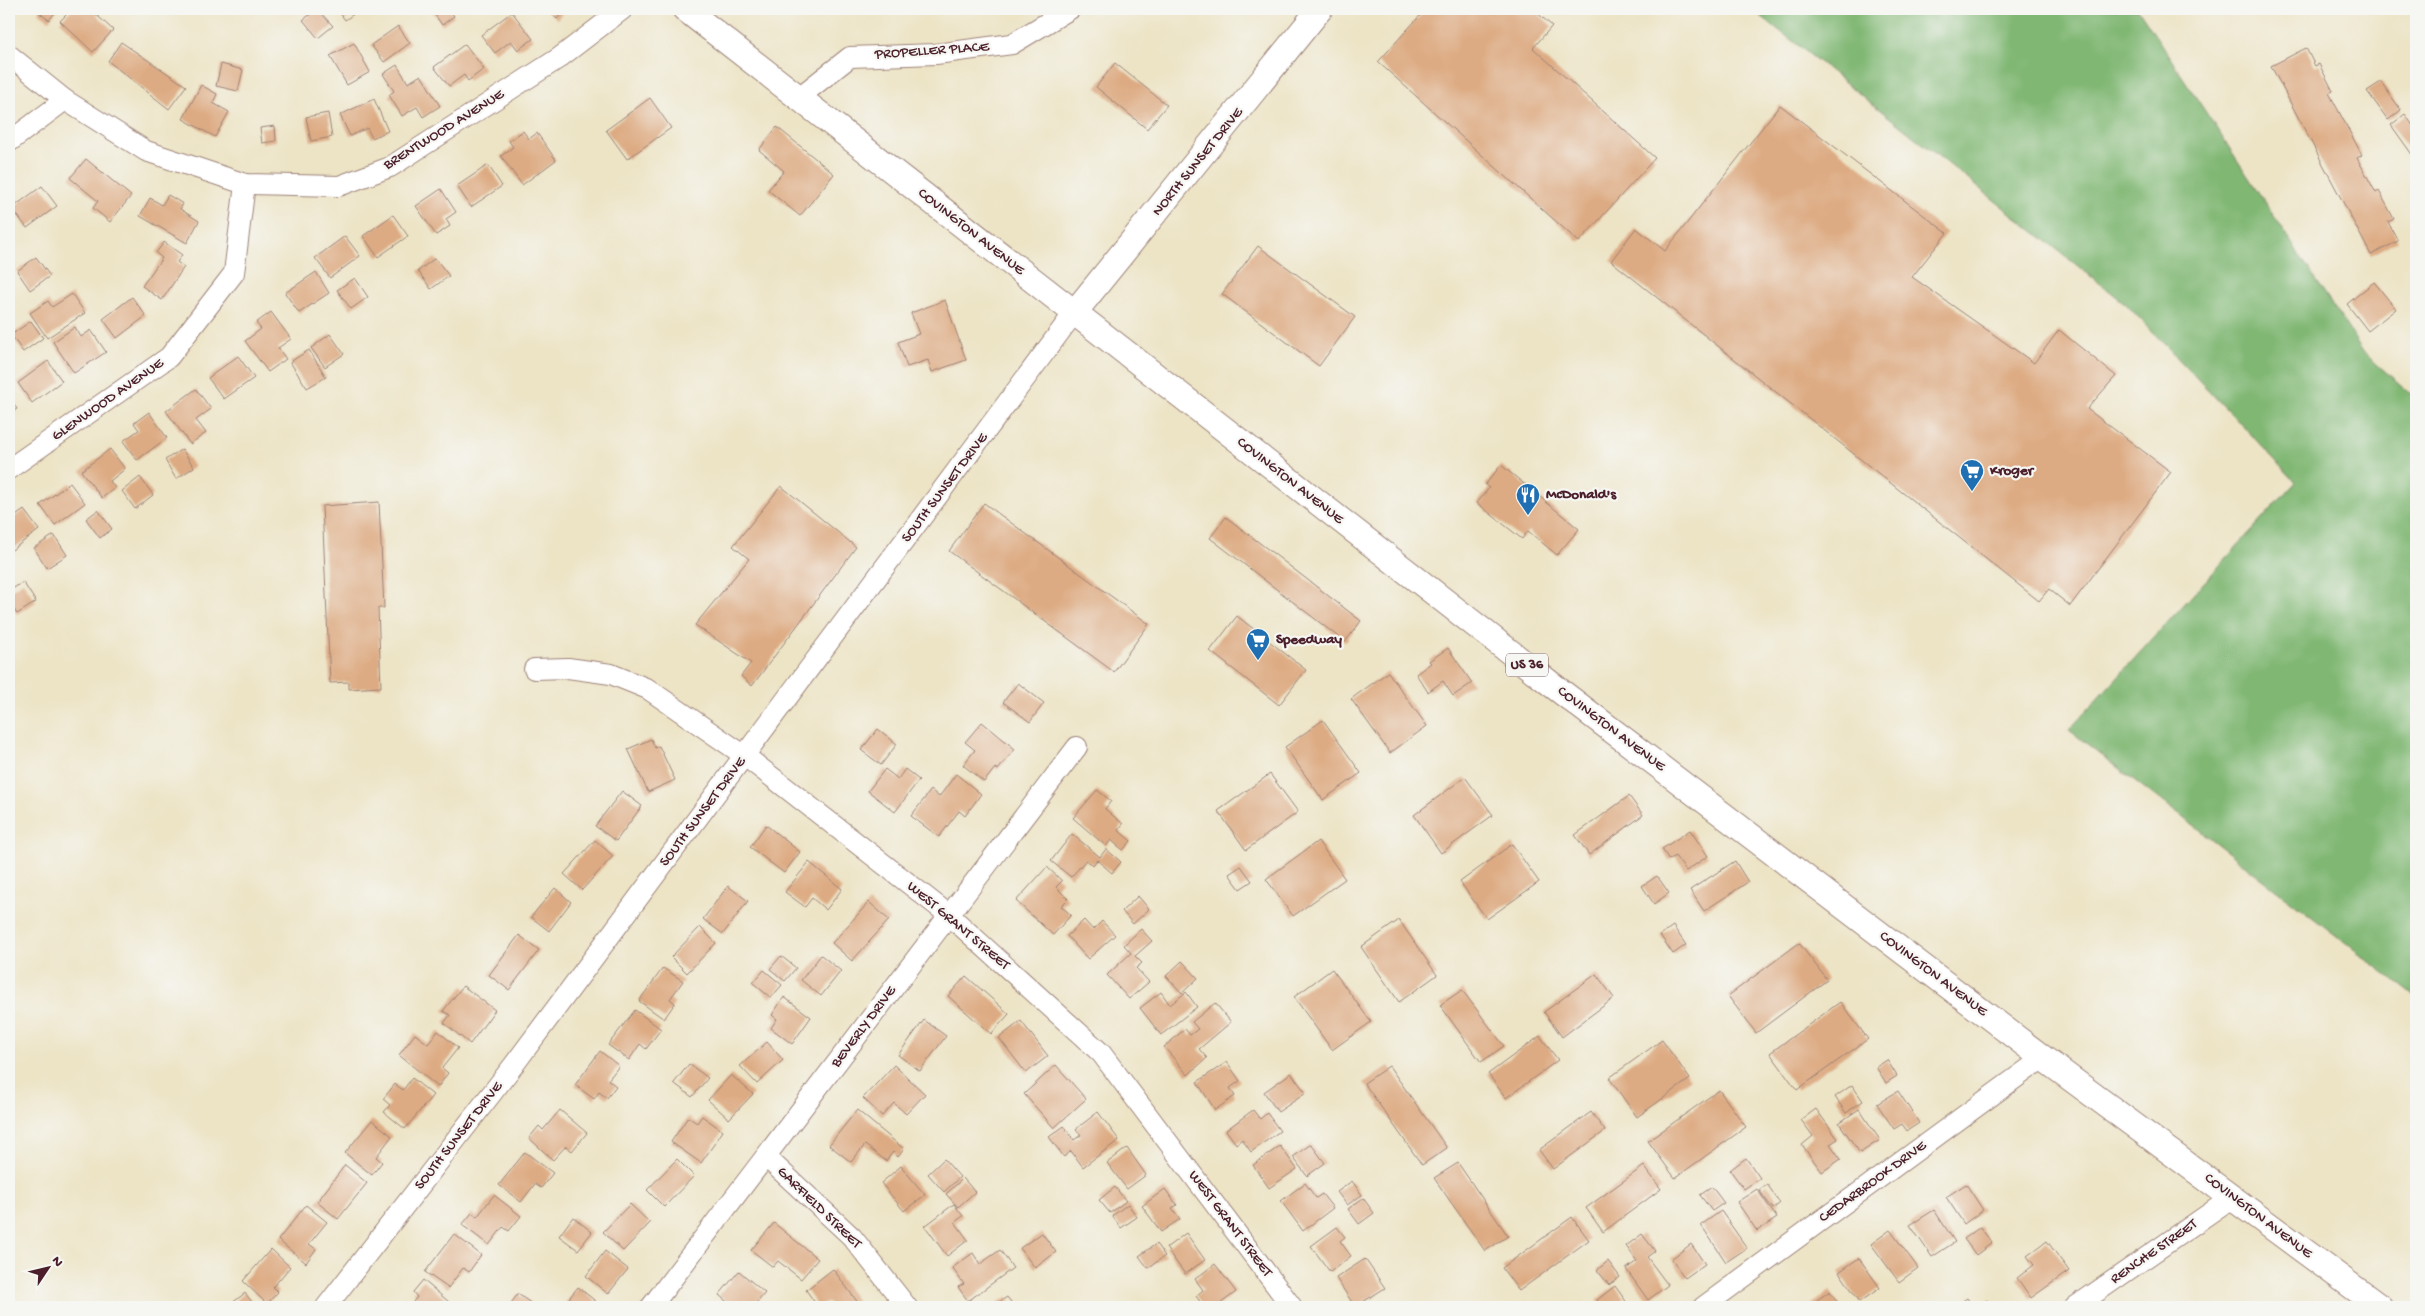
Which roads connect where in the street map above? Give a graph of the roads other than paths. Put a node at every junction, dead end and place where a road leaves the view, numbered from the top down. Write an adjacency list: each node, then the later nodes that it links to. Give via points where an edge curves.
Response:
1 (623, 9): 9 (street, BRENTWOOD AVENUE, via 559,58 390,167 339,186)
2 (685, 9): 6 (main road, COVINGTON AVENUE / US 36)
3 (1070, 9): 6 (street, PROPELLER PLACE, via 1012,44 936,54 850,57)
4 (1320, 9): 10 (main road, NORTH SUNSET DRIVE)
5 (9, 55): 7 (street, BRENTWOOD AVENUE)
6 (798, 98): 10 (main road, COVINGTON AVENUE / US 36)
7 (65, 100): 8 (street); 9 (street, BRENTWOOD AVENUE, via 146,151)
8 (9, 142)
9 (245, 184): 11 (street, GLENWOOD AVENUE, via 234,273 169,357)
10 (1074, 314): 14 (street, SOUTH SUNSET DRIVE); 16 (main road, COVINGTON AVENUE / US 36, via 1536,672)
11 (9, 469)
12 (534, 669): 14 (street, WEST GRANT STREET, via 568,668 611,674 648,689)
13 (1077, 747): 15 (street, BEVERLY DRIVE)
14 (745, 756): 15 (street, WEST GRANT STREET); 19 (street, SOUTH SUNSET DRIVE, via 513,1066)
15 (949, 915): 17 (street, BEVERLY DRIVE); 22 (street, WEST GRANT STREET, via 1101,1052)
16 (2043, 1058): 18 (main road, COVINGTON AVENUE / US 36); 23 (street, CEDARBROOK DRIVE)
17 (766, 1157): 20 (street, BEVERLY DRIVE); 21 (street, GARFIELD STREET, via 852,1237)
18 (2233, 1197): 24 (street, RENCHE STREET); 25 (main road, COVINGTON AVENUE / US 36)
19 (326, 1307)
20 (651, 1307)
21 (907, 1307)
22 (1292, 1307)
23 (1703, 1307)
24 (2075, 1307)
25 (2380, 1307)

